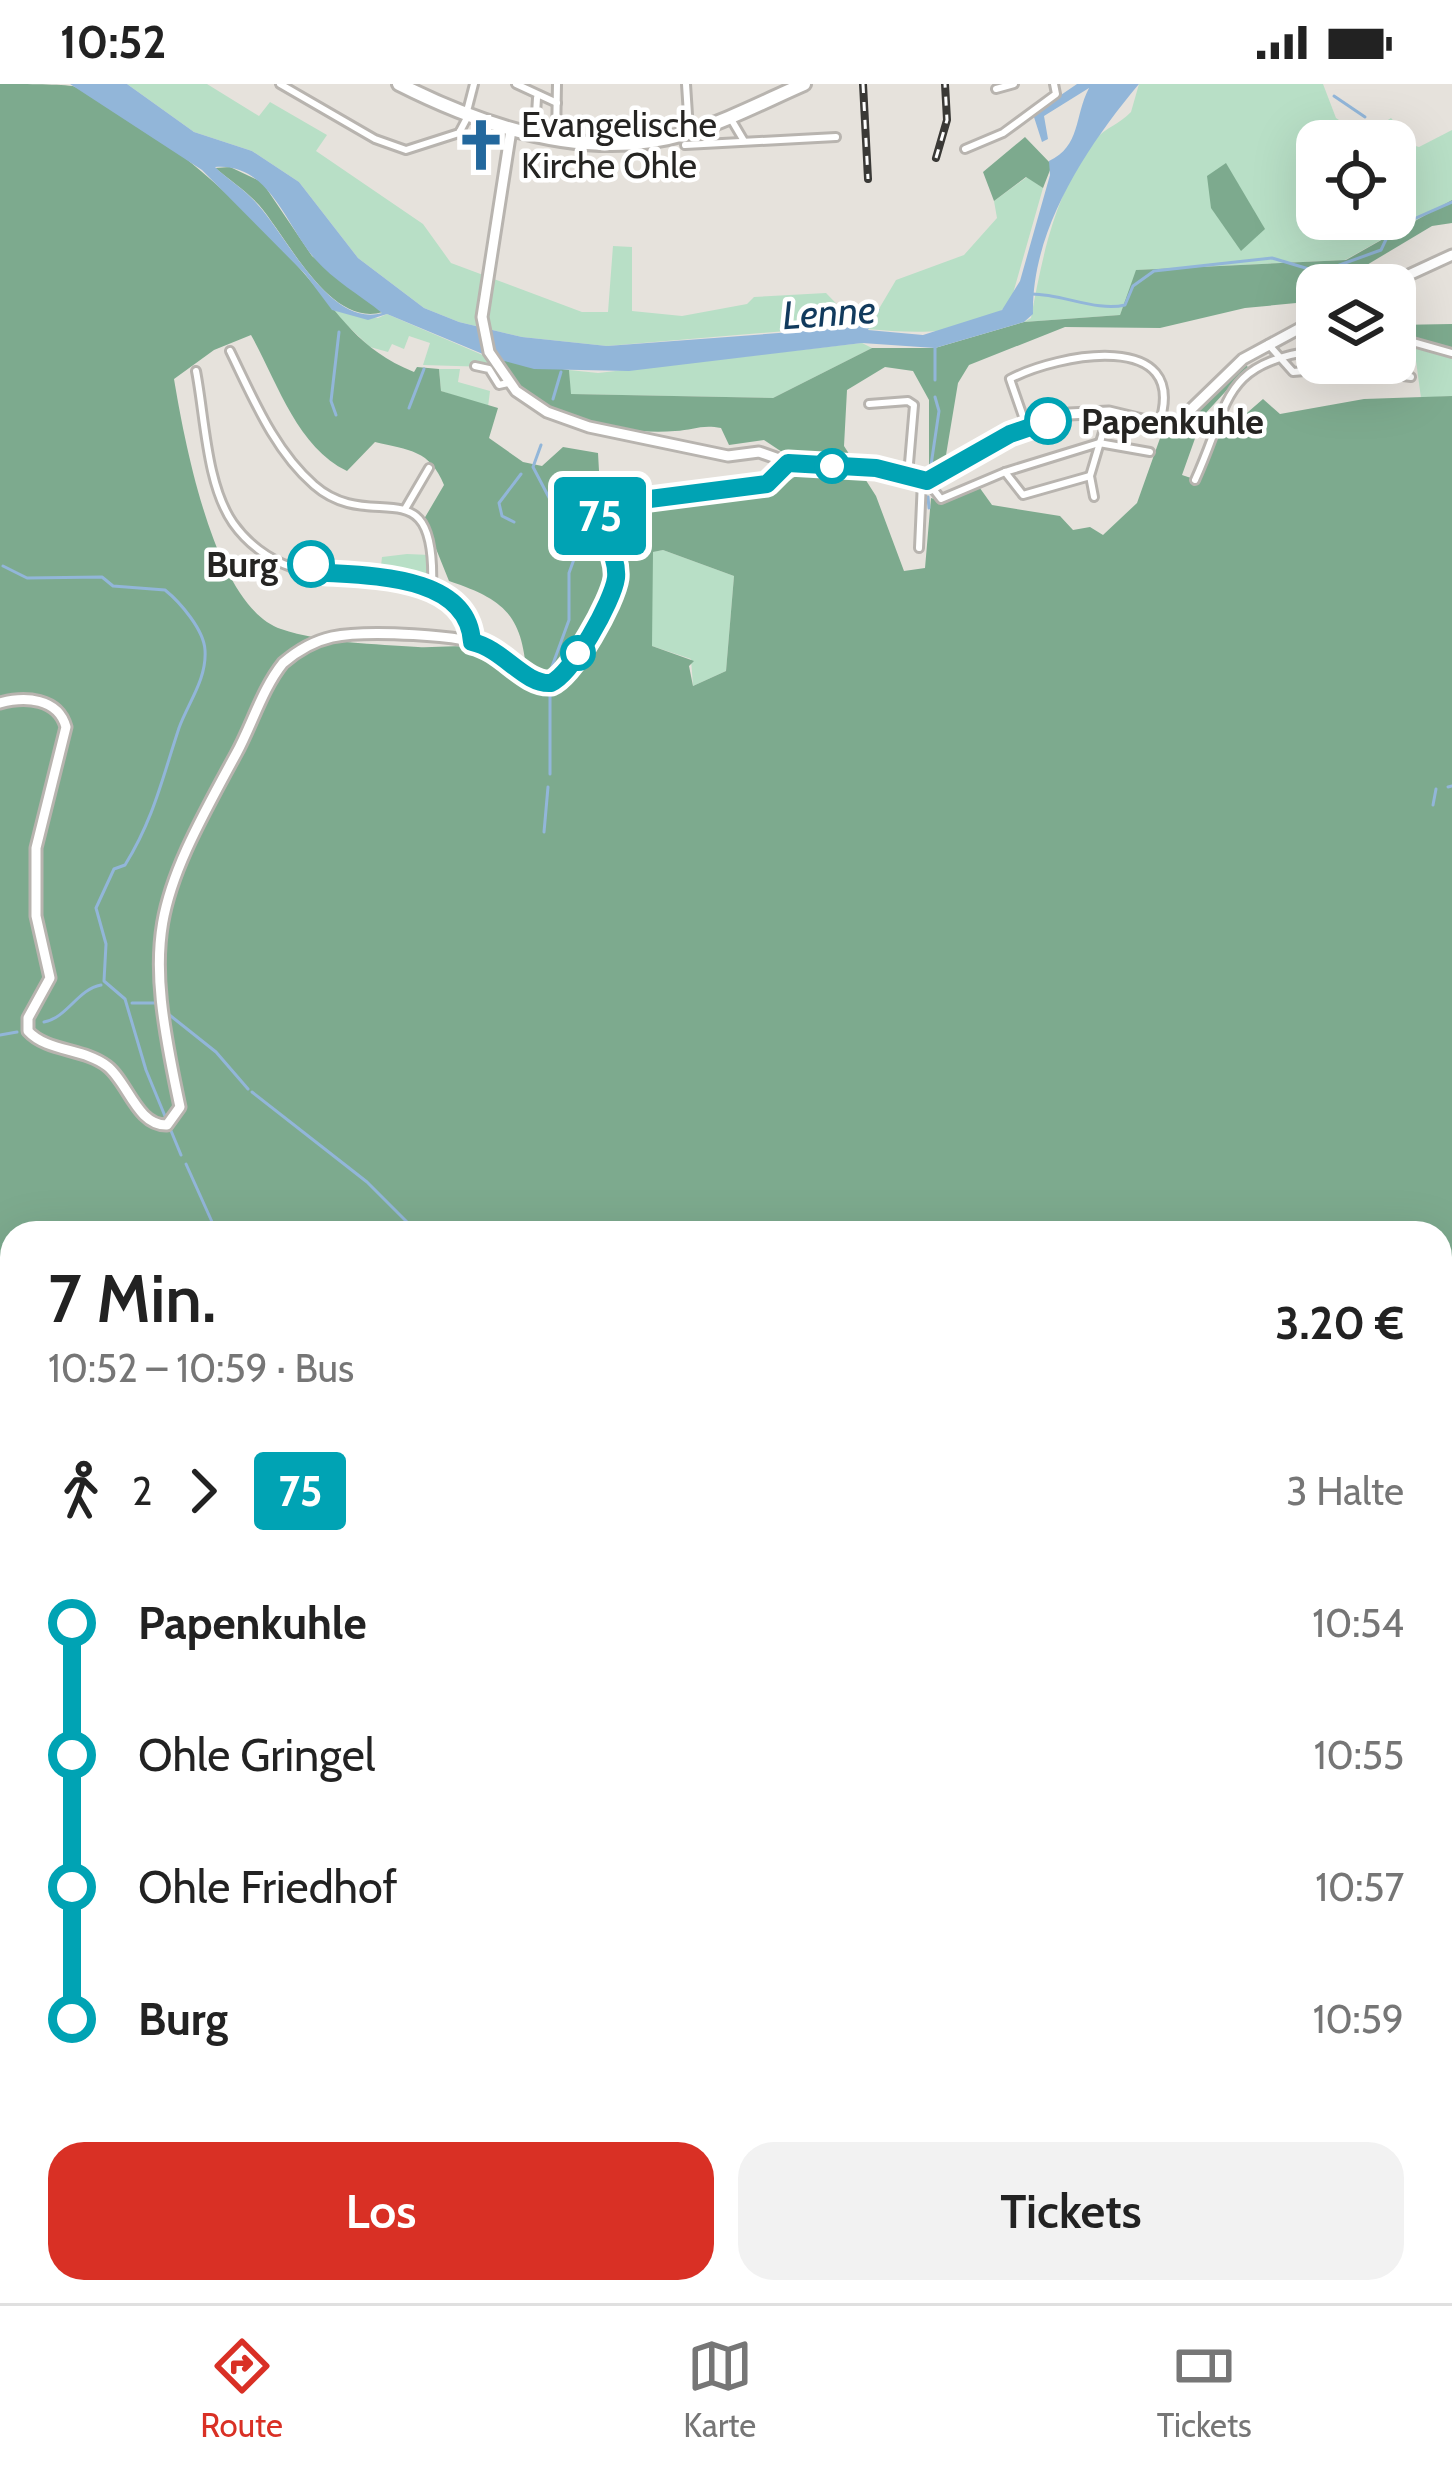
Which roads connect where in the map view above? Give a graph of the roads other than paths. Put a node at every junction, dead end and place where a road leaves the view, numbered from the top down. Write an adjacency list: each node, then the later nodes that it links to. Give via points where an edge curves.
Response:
1 (280, 84): 13 (street, via 406,150 459,133)
2 (399, 84): 13 (main road)
3 (474, 84): 13 (street)
4 (516, 84): 11 (street)
5 (557, 84): 12 (street)
6 (686, 84): 19 (street)
7 (804, 84): 14 (main road)
8 (1014, 84): 10 (street)
9 (1054, 84): 21 (street, via 1056,94 1018,124)
10 (996, 89)
11 (537, 98): 12 (street); 16 (street)
12 (557, 103): 18 (street)
13 (467, 116): 15 (main road)
14 (730, 116): 19 (main road); 20 (street)
15 (511, 130): 16 (main road); 34 (street, via 484,338)
16 (535, 135): 18 (main road)
17 (836, 137): 20 (street)
18 (556, 138): 19 (main road)
19 (687, 139): 20 (street)
20 (744, 142)
21 (965, 149)
22 (1452, 255): 23 (street)
23 (1416, 272)
24 (1296, 329): 25 (street)
25 (1268, 343): 30 (street); 37 (street, via 1189,415)
26 (1416, 343): 28 (street)
27 (230, 351): 49 (street, via 273,435 314,485 350,504)
28 (1452, 352)
29 (1296, 353): 30 (street)
30 (1276, 356): 33 (street); 46 (street, via 1250,367 1229,396)
31 (475, 366): 34 (street, via 489,369 500,385)
32 (196, 371): 51 (street, via 222,500 244,536 291,567)
33 (1296, 372)
34 (505, 379): 41 (street, via 547,412 589,427)
35 (869, 404): 45 (street, via 914,405)
36 (1109, 412): 37 (street); 38 (street); 39 (street)
37 (1159, 424): 38 (street, via 1167,401 1162,381 1131,358 1088,354 1010,379)
38 (1027, 428): 47 (street)
39 (1099, 443): 40 (street); 43 (street); 44 (street)
40 (1150, 452)
41 (788, 463): 45 (street); 52 (street, via 767,484 605,508 599,522 615,582 559,680 537,683 499,651)
42 (429, 468): 49 (street)
43 (1005, 472): 44 (street, via 1023,495); 47 (street, via 941,499)
44 (1090, 476): 48 (street)
45 (908, 477): 47 (street)
46 (1195, 480)
47 (924, 481): 50 (street)
48 (1094, 497)
49 (405, 509): 51 (street, via 426,526 434,547)
50 (919, 548)
51 (432, 589): 52 (street, via 465,619)
52 (472, 642): 53 (street, via 338,636 298,652 274,675 186,847 161,917 156,977 180,1106 170,1124 148,1119 108,1066 28,1030 50,978 37,923 36,848 65,727 46,704)
53 (0, 704)

